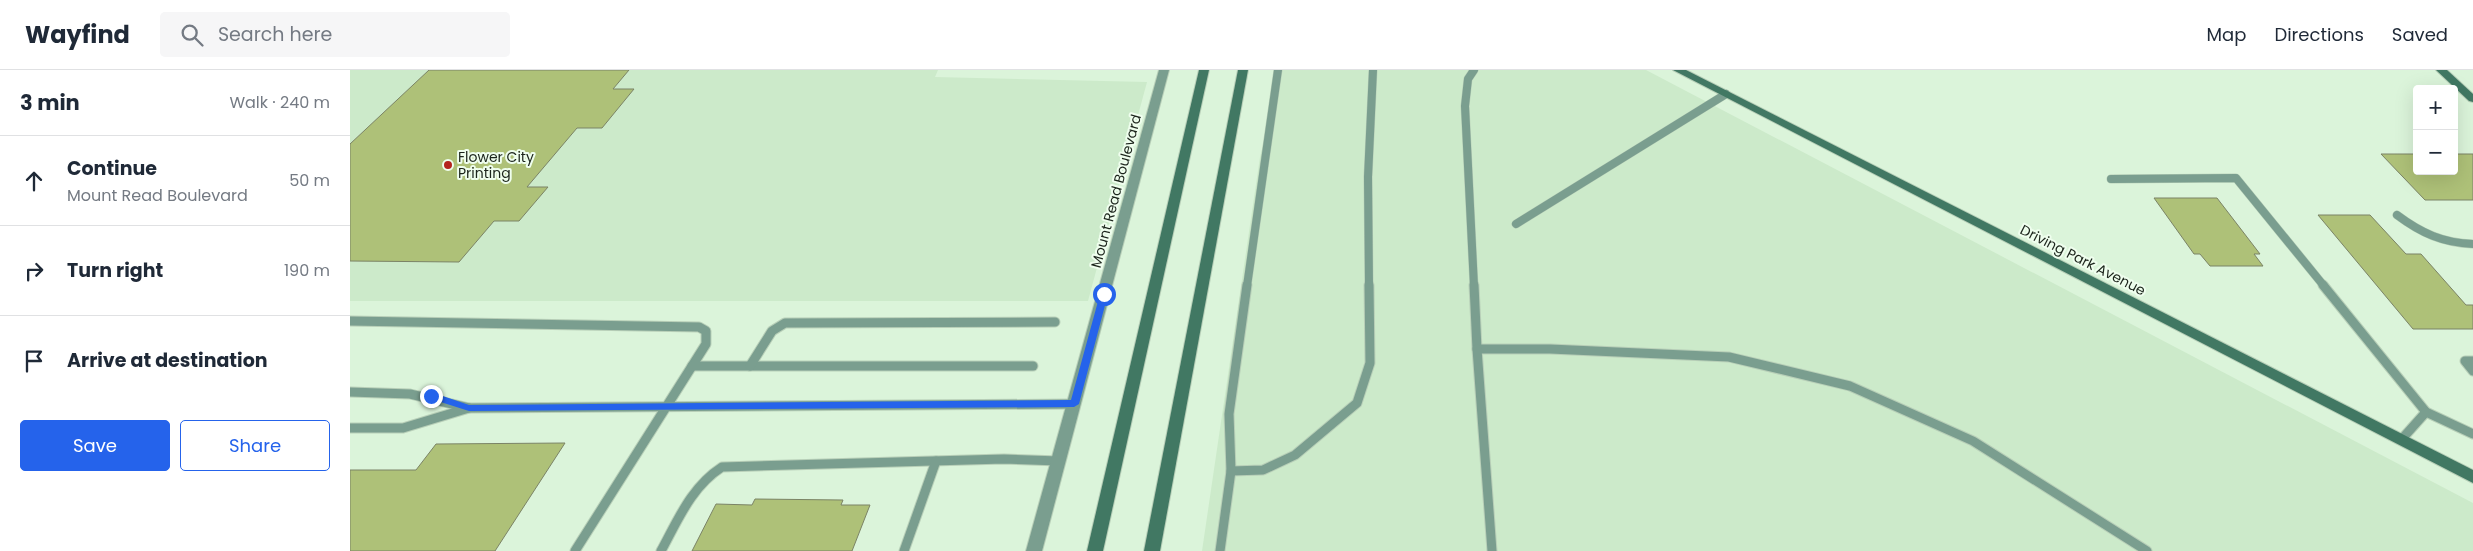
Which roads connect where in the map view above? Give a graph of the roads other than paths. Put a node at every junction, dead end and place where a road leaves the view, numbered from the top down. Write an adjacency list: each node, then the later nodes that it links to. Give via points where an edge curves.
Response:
1 (1164, 70): 24 (street, Mount Read Boulevard)
2 (1204, 70): 39 (main road)
3 (1243, 70): 40 (main road)
4 (1278, 70): 33 (lane, via 1229,414)
5 (1373, 70): 33 (lane, via 1368,176 1370,363 1357,403 1295,454 1263,470)
6 (1474, 70): 17 (lane, via 1468,79 1465,106)
7 (1678, 70): 9 (main road, Driving Park Avenue)
8 (2441, 70): 10 (main road)
9 (1726, 94): 13 (lane); 30 (main road, Driving Park Avenue)
10 (2473, 99)
11 (2111, 179): 27 (lane, via 2236,178)
12 (2397, 215): 14 (lane, via 2416,231 2461,244)
13 (1516, 224)
14 (2473, 244)
15 (350, 321): 19 (lane, via 699,326 706,331 706,344)
16 (1054, 322): 20 (lane, via 785,323 772,331)
17 (1477, 348): 42 (lane); 43 (lane, via 1728,357 1850,386 1973,441)
18 (2473, 361): 22 (lane, via 2465,362)
19 (692, 366): 20 (lane); 25 (lane)
20 (750, 366): 21 (lane)
21 (1033, 366)
22 (2473, 371)
23 (350, 392): 26 (lane, via 394,390 431,396)
24 (1074, 404): 25 (lane); 32 (street, Mount Read Boulevard)
25 (667, 406): 26 (lane); 35 (lane)
26 (469, 408): 28 (lane, via 403,428)
27 (2426, 412): 29 (lane); 30 (lane)
28 (350, 428)
29 (2473, 434)
30 (2401, 440): 34 (main road, Driving Park Avenue)
31 (936, 461): 32 (lane); 36 (lane, via 722,467 709,473 697,487); 37 (lane)
32 (1058, 461): 38 (street, Mount Read Boulevard)
33 (1231, 471): 41 (lane)
34 (2473, 477)
35 (576, 551)
36 (661, 551)
37 (904, 551)
38 (1034, 551)
39 (1095, 551)
40 (1152, 551)
41 (1220, 551)
42 (1492, 551)
43 (2147, 551)

